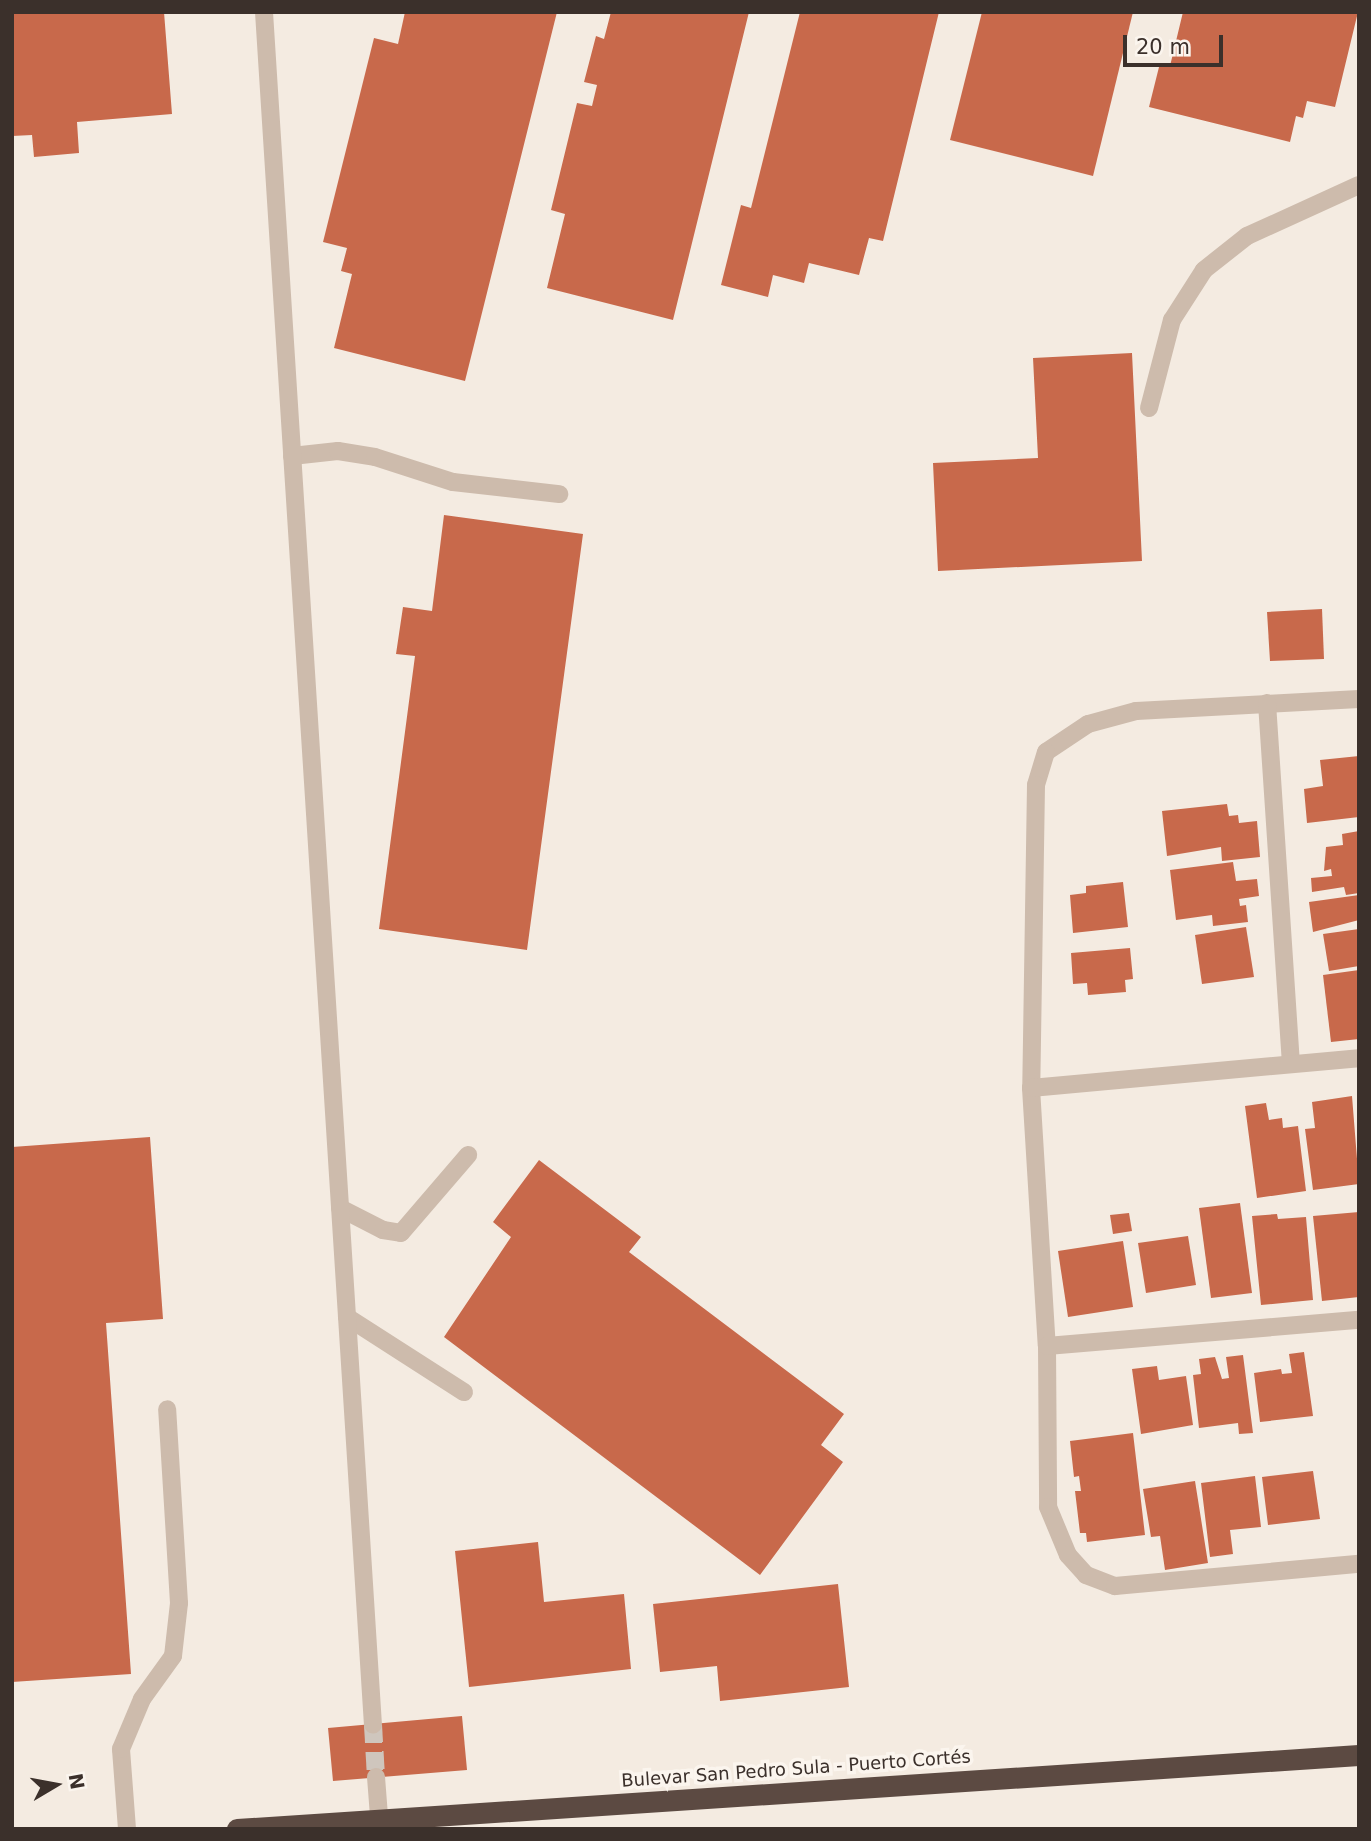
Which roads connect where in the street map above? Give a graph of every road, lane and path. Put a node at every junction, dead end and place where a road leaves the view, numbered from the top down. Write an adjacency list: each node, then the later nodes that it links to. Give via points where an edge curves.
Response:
1 (264, 12): 4 (street)
2 (1359, 185): 3 (street, via 1247,236 1204,270 1172,320)
3 (1149, 408)
4 (292, 456): 5 (street, via 338,451 375,457 453,482); 12 (street)
5 (559, 494)
6 (1359, 699): 7 (street)
7 (1267, 704): 9 (street); 10 (street, via 1136,711 1088,724 1046,752 1036,785)
8 (1359, 1058): 9 (street)
9 (1291, 1062): 10 (street)
10 (1031, 1088): 15 (street)
11 (468, 1155): 12 (street, via 401,1233 383,1230)
12 (340, 1208): 13 (street)
13 (347, 1317): 16 (street); 19 (street)
14 (1359, 1320): 15 (street)
15 (1047, 1346): 18 (street, via 1048,1507 1068,1555 1086,1575 1115,1586)
16 (464, 1392)
17 (167, 1409): 23 (street, via 179,1603 173,1656 142,1699 121,1749)
18 (1359, 1563)
19 (373, 1725)
20 (1359, 1755): 22 (highway, Bulevar San Pedro Sula - Puerto Cortés)
21 (376, 1777): 22 (street)
22 (380, 1824): 24 (highway, Bulevar San Pedro Sula - Puerto Cortés)
23 (127, 1829)
24 (237, 1829)

